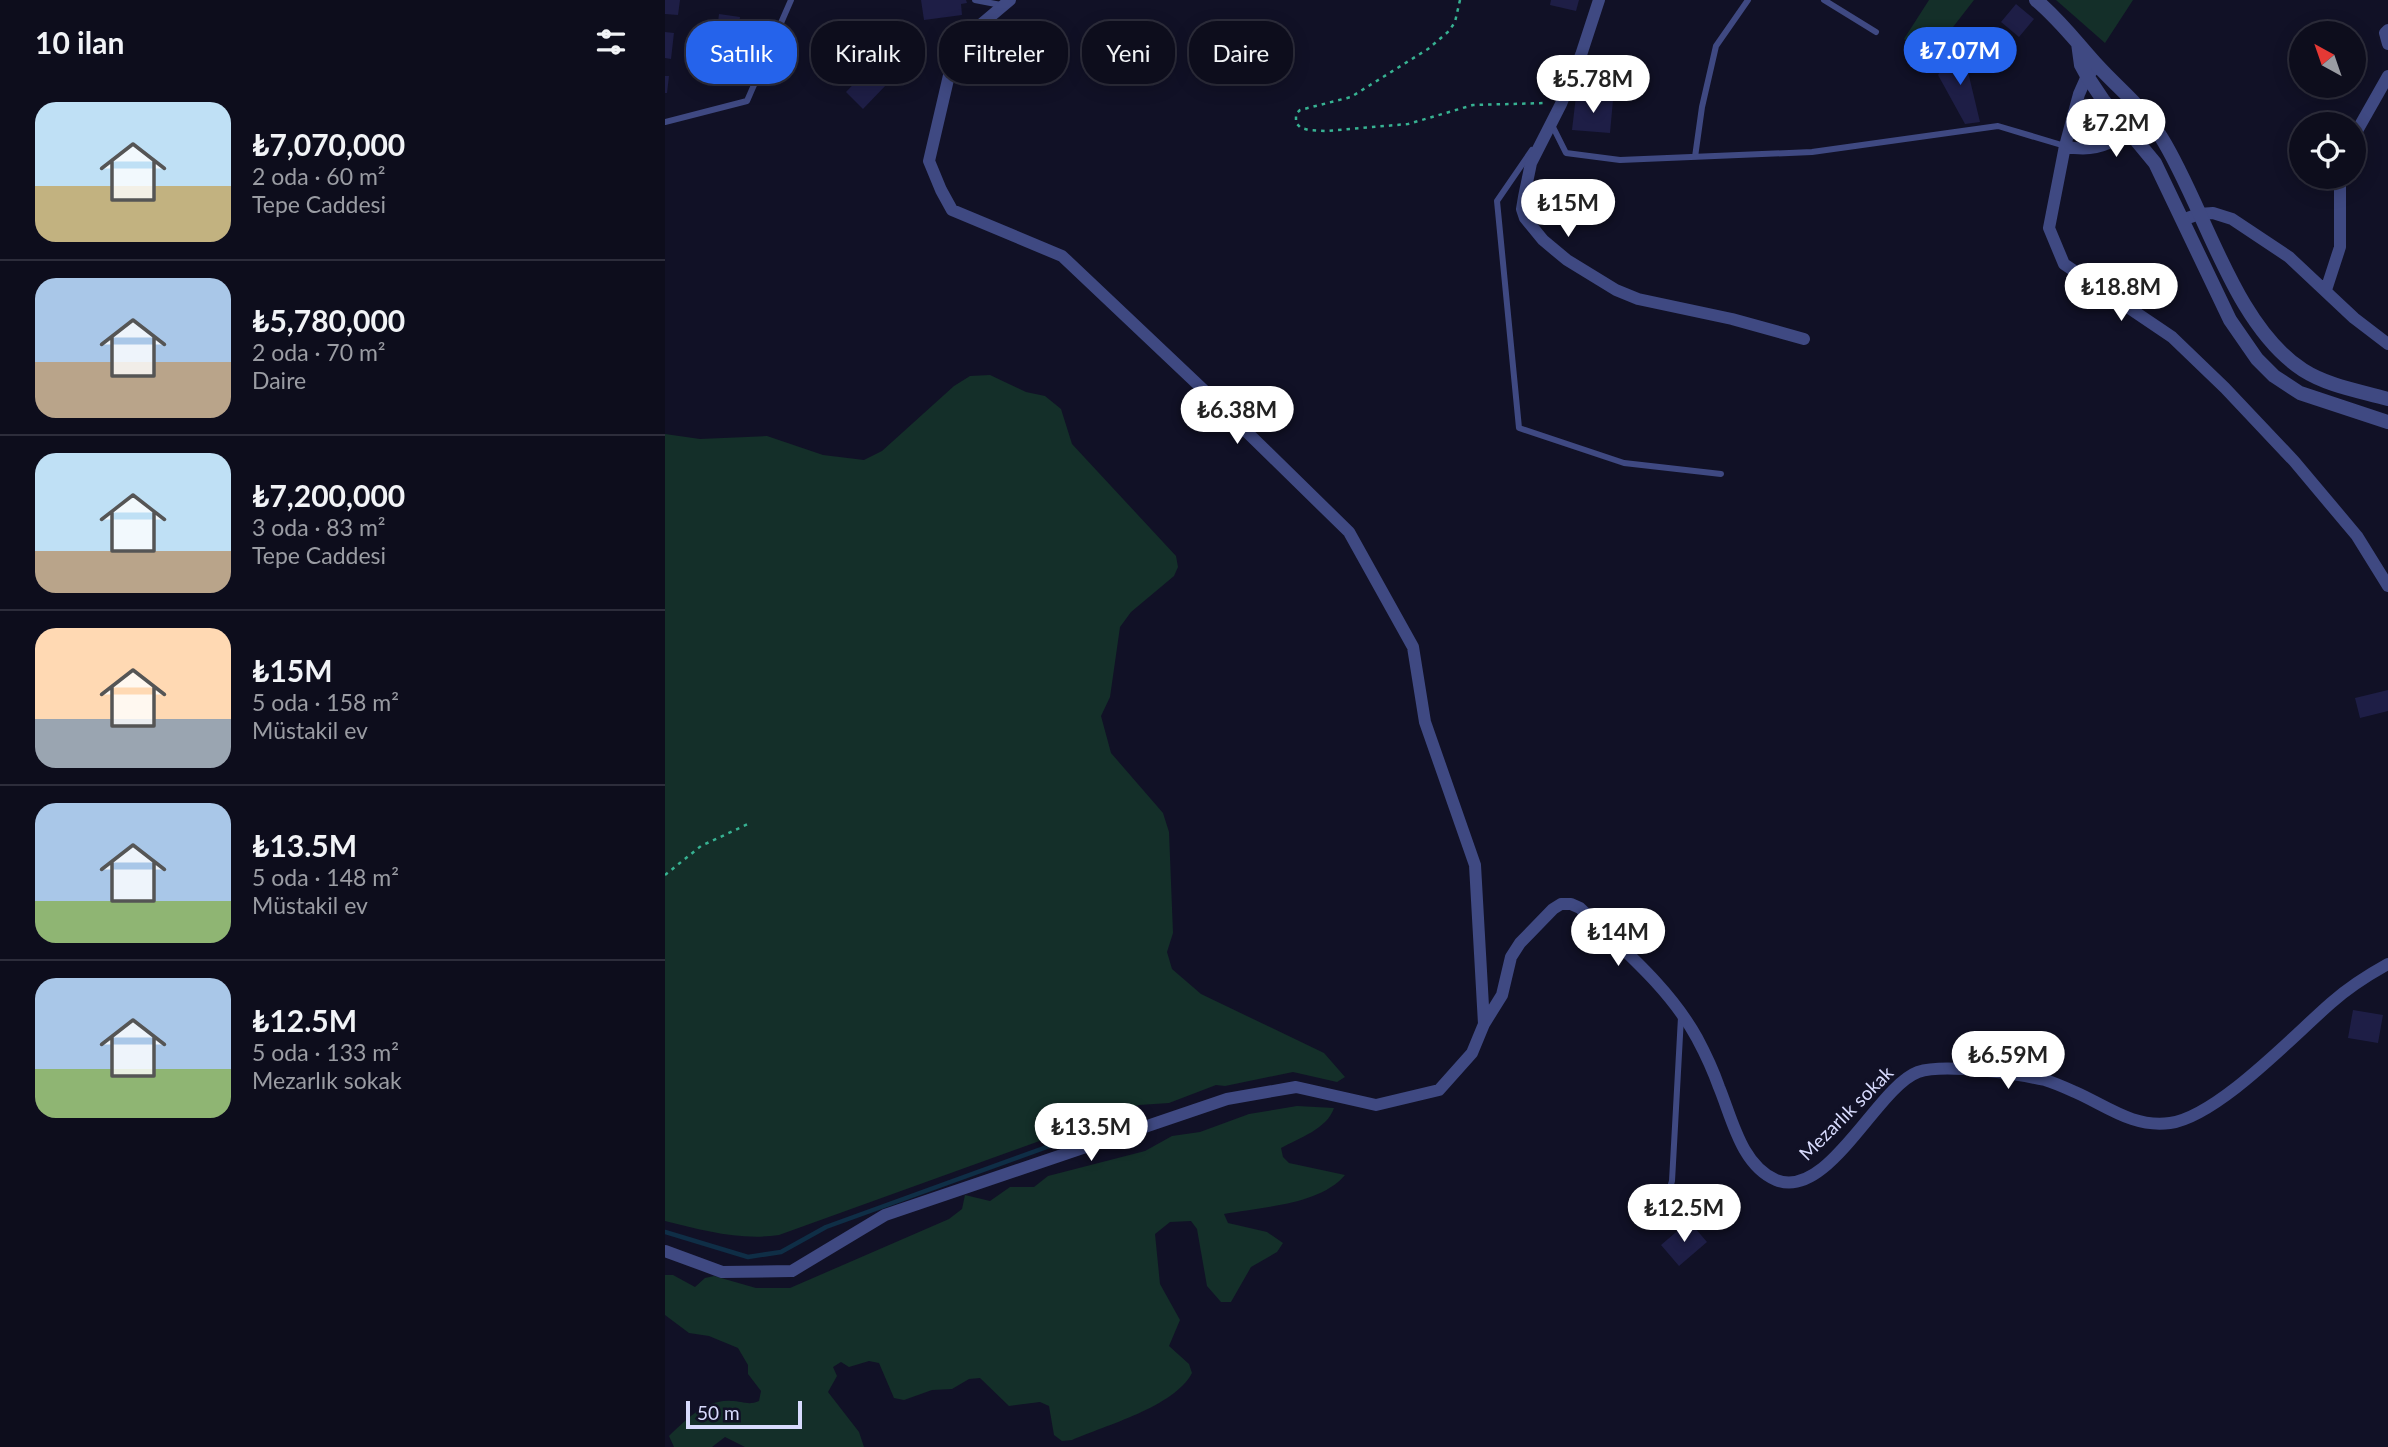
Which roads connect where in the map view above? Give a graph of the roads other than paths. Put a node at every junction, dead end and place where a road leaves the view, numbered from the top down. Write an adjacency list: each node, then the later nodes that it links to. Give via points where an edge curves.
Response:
1 (791, 0): 17 (lane, via 747,101)
2 (975, 0): 7 (lane)
3 (1599, 0): 18 (street)
4 (1748, 0): 21 (lane, via 1716,46)
5 (1824, 0): 9 (lane)
6 (2036, 0): 10 (street)
7 (1007, 3): 34 (street, via 972,32 950,71 929,162 941,190 952,210 1062,256 1349,532 1413,647 1425,722 1475,865)
8 (2388, 30): 11 (street)
9 (1875, 32)
10 (2078, 41): 12 (street); 13 (street)
11 (2388, 44)
12 (2099, 66): 13 (street); 15 (street)
13 (2087, 76): 19 (street); 20 (street)
14 (2388, 76): 16 (street)
15 (2145, 113): 19 (street); 23 (street, via 2170,152)
16 (2366, 115)
17 (665, 122)
18 (1551, 122): 21 (lane, via 1566,153 1620,160); 26 (street, via 1531,163 1522,209 1543,240 1596,279 1637,299); 30 (lane, via 1497,201 1519,428 1624,463)
19 (2130, 131): 20 (street, via 2098,147 2079,150); 24 (street, via 2155,163)
20 (2065, 146): 21 (lane, via 1998,126 1812,152); 31 (street, via 2049,228 2064,264 2172,337 2225,388 2357,536)
21 (1695, 157)
22 (2340, 189): 25 (street, via 2340,247)
23 (2199, 214): 24 (street); 25 (street, via 2232,219 2289,257); 28 (street, via 2248,310 2276,347 2317,377)
24 (2182, 219): 29 (street, via 2230,320 2274,376 2300,393)
25 (2326, 290): 27 (street)
26 (1804, 339)
27 (2388, 344)
28 (2388, 399)
29 (2388, 422)
30 (1721, 474)
31 (2388, 586)
32 (2388, 964): 33 (street, Mezarlık sokak, via 2333,1001 2223,1097 2172,1123 2124,1118 2048,1081 1941,1068 1902,1081 1823,1168 1791,1182 1776,1180 1748,1154 1702,1049)
33 (1681, 1013): 34 (street, Mezarlık sokak, via 1665,991 1580,908 1561,904 1511,957 1501,995); 35 (lane, via 1672,1181)
34 (1484, 1024): 36 (street, via 1472,1054 1439,1090 1377,1105 1296,1087 1227,1098 885,1215 792,1271 722,1272)
35 (1658, 1227)
36 (665, 1251)

